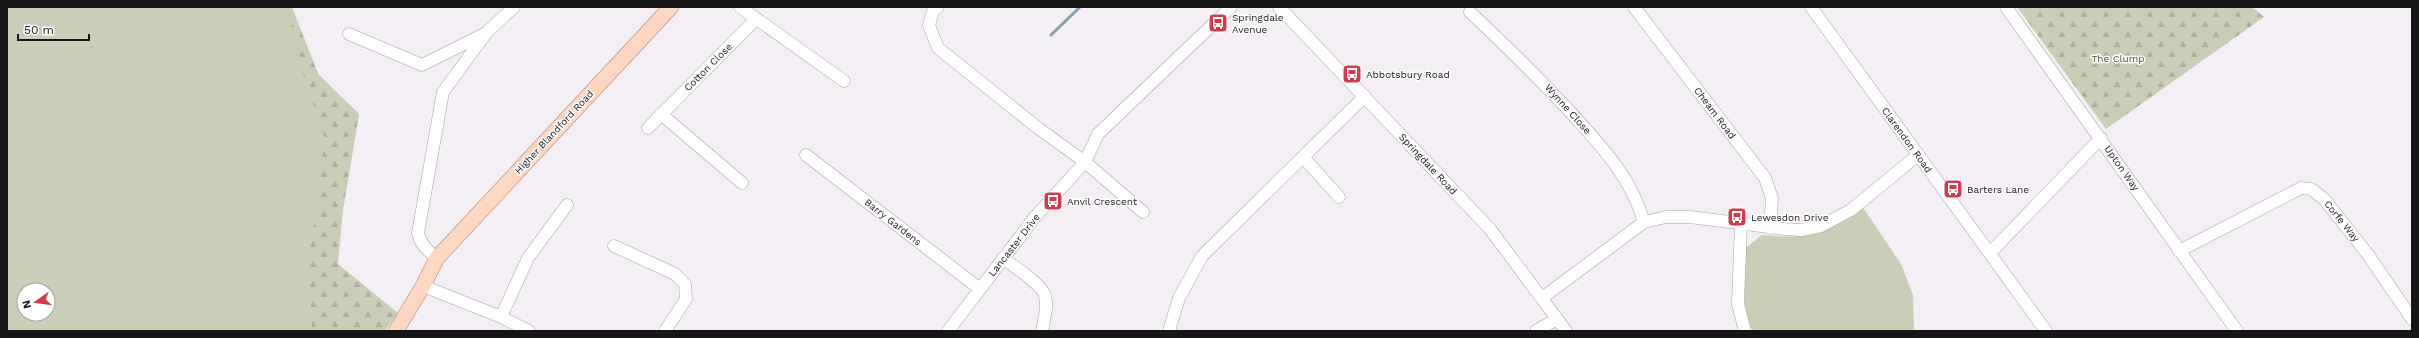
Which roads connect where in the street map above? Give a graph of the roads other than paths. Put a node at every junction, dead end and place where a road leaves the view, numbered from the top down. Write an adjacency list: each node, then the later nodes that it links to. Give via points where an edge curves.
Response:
1 (514, 7): 12 (street)
2 (671, 7): 33 (main road, Higher Blandford Road)
3 (740, 7): 11 (street)
4 (938, 7): 22 (street, via 933,11 929,25 938,48)
5 (1231, 7): 22 (street, via 1098,134)
6 (1279, 7): 15 (street, Springdale Road)
7 (1634, 7): 29 (street, Cheam Road, via 1765,178 1772,198)
8 (1811, 7): 20 (street, Clarendon Road)
9 (2006, 7): 18 (street, Upton Way)
10 (1470, 12): 27 (street, Wynne Close, via 1534,73 1612,158 1638,201)
11 (755, 20): 14 (street); 16 (street, Cotton Close)
12 (487, 32): 13 (street, via 422,65); 33 (street, via 443,92 418,233 424,247)
13 (349, 34)
14 (844, 81)
15 (1364, 96): 21 (street); 37 (street, Springdale Road, via 1490,229)
16 (661, 114): 17 (street, Cotton Close); 23 (street)
17 (648, 128)
18 (2101, 138): 31 (street, Upton Way); 32 (street)
19 (806, 155): 36 (street, Barry Gardens)
20 (1918, 155): 29 (street, via 1851,210 1821,226 1801,230); 32 (street, Clarendon Road)
21 (1303, 157): 24 (street); 46 (street, via 1202,256 1179,298)
22 (1085, 162): 26 (street); 34 (street, Lancaster Drive, via 1035,217)
23 (742, 183)
24 (1340, 197)
25 (567, 205): 38 (street, via 561,222 528,258)
26 (1143, 212)
27 (1644, 222): 28 (street, via 1666,217 1690,217); 37 (street)
28 (1741, 224): 29 (street); 49 (street, via 1738,304)
29 (1770, 228)
30 (614, 246): 43 (street, via 636,250 675,274 685,284 686,299)
31 (2179, 251): 40 (street, Corfe Way, via 2301,188 2311,189 2324,200 2369,256); 51 (street, Upton Way)
32 (1990, 253): 50 (street, Clarendon Road)
33 (437, 258): 35 (main road, Higher Blandford Road)
34 (1003, 258): 36 (street, Lancaster Drive); 45 (street, via 1037,285 1045,295)
35 (423, 286): 38 (street); 41 (main road, Higher Blandford Road)
36 (980, 289): 44 (street, Lancaster Drive)
37 (1542, 298): 39 (street, Springdale Road)
38 (501, 317): 42 (street)
39 (1558, 319): 47 (street); 48 (street, Springdale Road)
40 (2412, 319)
41 (396, 331)
42 (529, 331)
43 (664, 331)
44 (948, 331)
45 (1042, 331)
46 (1169, 331)
47 (1536, 331)
48 (1566, 331)
49 (1745, 331)
50 (2046, 331)
51 (2237, 331)

